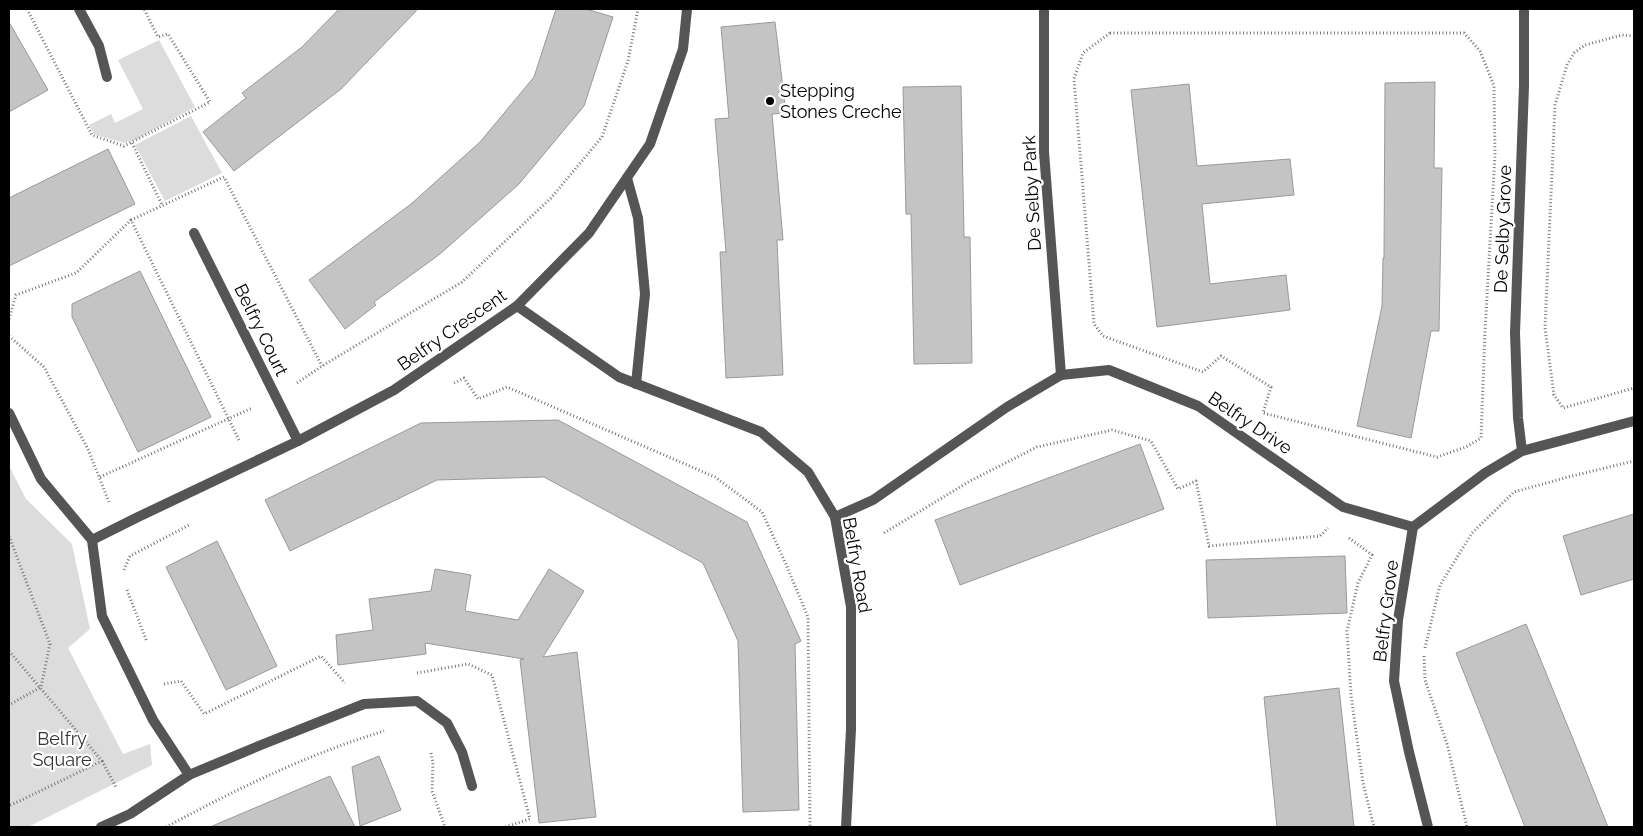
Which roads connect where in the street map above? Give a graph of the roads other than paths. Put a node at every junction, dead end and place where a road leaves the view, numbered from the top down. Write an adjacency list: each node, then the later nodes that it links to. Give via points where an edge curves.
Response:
1 (79, 9): 5 (street, via 98,46)
2 (687, 9): 6 (street, Belfry Crescent, via 683,49 650,144)
3 (1044, 9): 9 (street, De Selby Park, via 1044,152)
4 (1524, 9): 14 (street, De Selby Grove, via 1515,333)
5 (107, 77)
6 (627, 178): 8 (street, Belfry Crescent, via 589,233); 10 (street, via 638,218 645,294)
7 (194, 233): 13 (street, Belfry Court)
8 (517, 306): 10 (street, Belfry Road, via 619,377); 13 (street, Belfry Crescent, via 394,390)
9 (1061, 375): 15 (street, via 1007,407 873,500); 16 (street, Belfry Drive, via 1109,370 1198,406 1344,507)
10 (636, 384): 15 (street, Belfry Road, via 761,432 808,472)
11 (9, 413): 17 (street, via 42,479)
12 (1634, 421): 14 (street)
13 (298, 441): 17 (street, Belfry Crescent)
14 (1522, 451): 16 (street)
15 (835, 517): 21 (street, Belfry Road, via 852,607)
16 (1413, 527): 22 (street, Belfry Grove, via 1398,620 1394,682)
17 (92, 540): 18 (street, via 102,616 153,720)
18 (189, 775): 19 (street, via 364,704 417,701 447,723 462,752); 20 (street, via 130,814)
19 (472, 786)
20 (102, 827)
21 (846, 827)
22 (1428, 827)

